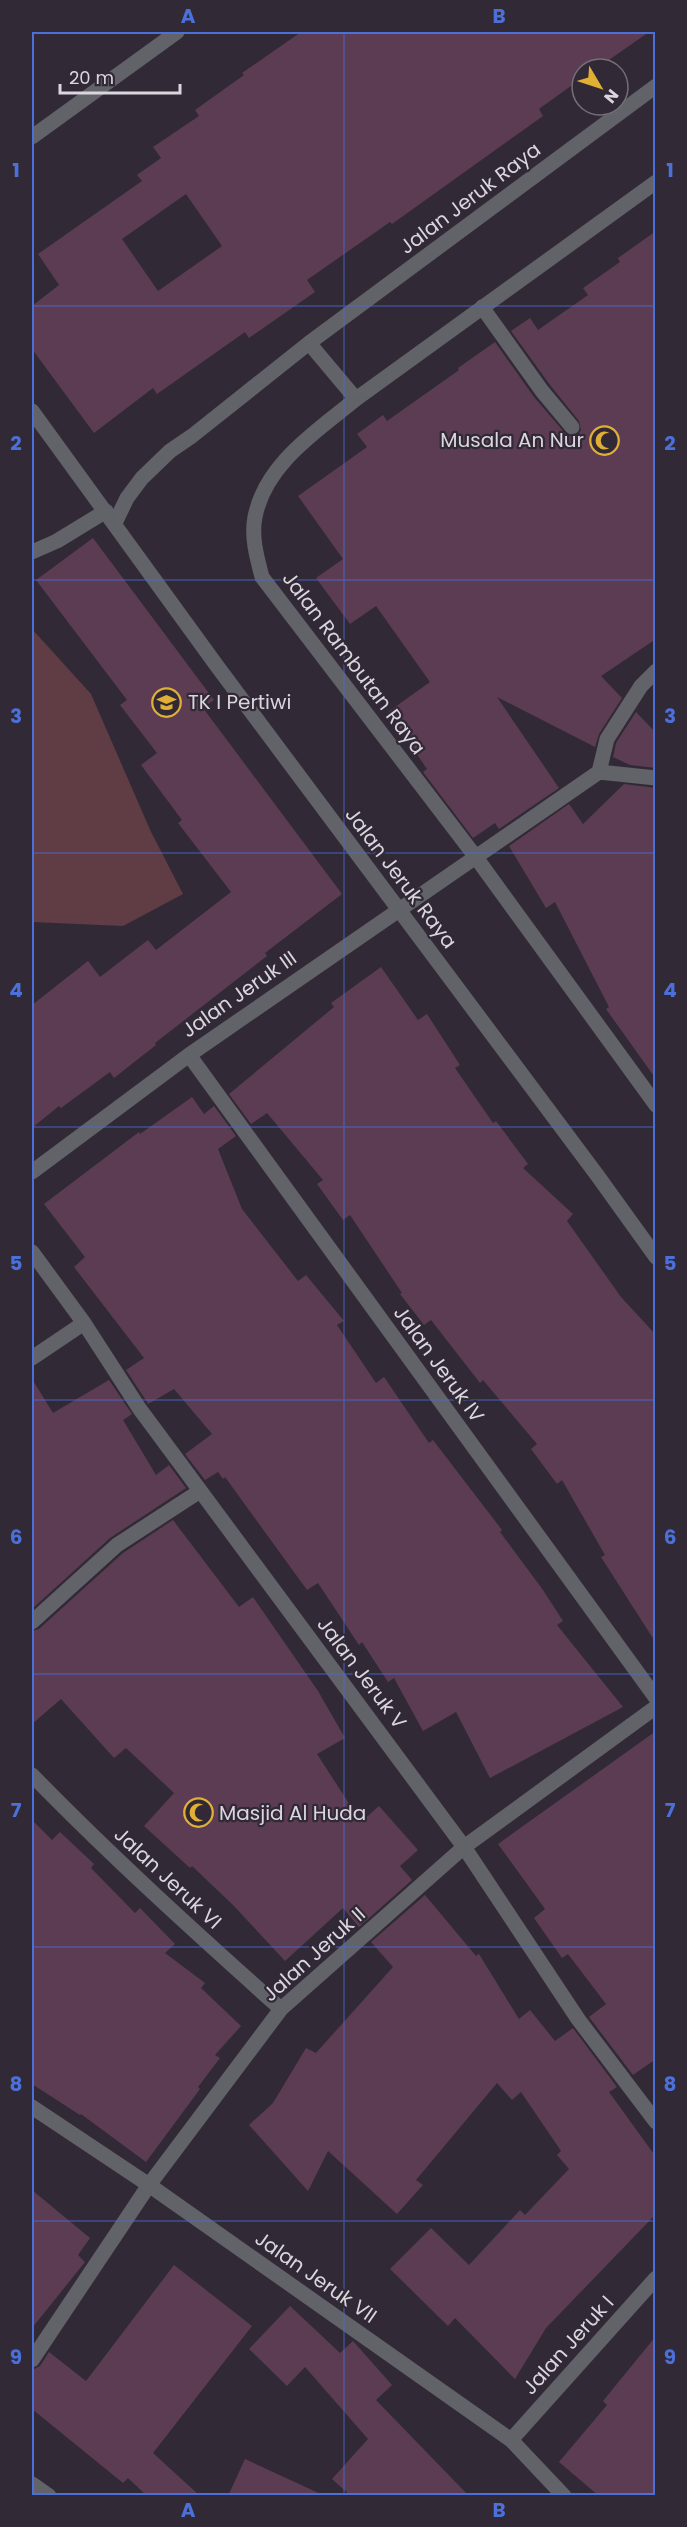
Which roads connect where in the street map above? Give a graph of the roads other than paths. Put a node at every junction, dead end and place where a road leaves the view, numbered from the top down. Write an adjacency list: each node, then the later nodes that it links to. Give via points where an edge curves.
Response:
1 (177, 32): 3 (street)
2 (656, 86): 6 (street, Jalan Jeruk Raya)
3 (32, 137)
4 (656, 182): 5 (street, Jalan Rambutan Raya)
5 (482, 307): 7 (street, Jalan Rambutan Raya); 9 (street)
6 (309, 343): 7 (street); 10 (street, Jalan Jeruk Raya, via 170,451)
7 (356, 399): 15 (street, Jalan Rambutan Raya, via 282,462 266,488 255,518 255,552 262,577)
8 (32, 411): 10 (street, Jalan Jeruk Raya)
9 (572, 427)
10 (110, 517): 11 (street); 16 (street, Jalan Jeruk Raya)
11 (32, 552)
12 (656, 671): 13 (street, via 641,686 607,739)
13 (599, 772): 14 (street); 15 (street, Jalan Jeruk III)
14 (656, 778)
15 (475, 856): 16 (street, Jalan Jeruk III); 18 (street, Jalan Rambutan Raya)
16 (398, 909): 17 (street, Jalan Jeruk III); 21 (street, Jalan Jeruk Raya)
17 (189, 1055): 19 (street, Jalan Jeruk III); 26 (street, Jalan Jeruk IV)
18 (656, 1105)
19 (32, 1173)
20 (32, 1252): 22 (street, Jalan Jeruk V)
21 (656, 1257)
22 (84, 1323): 23 (street); 24 (street, Jalan Jeruk V, via 139,1408)
23 (32, 1358)
24 (201, 1491): 25 (street, via 117,1545); 29 (street, Jalan Jeruk V)
25 (32, 1622)
26 (656, 1698)
27 (656, 1707): 29 (street, Jalan Jeruk II)
28 (32, 1775): 30 (street, Jalan Jeruk VI, via 165,1905)
29 (464, 1847): 30 (street, Jalan Jeruk II); 32 (street, Jalan Jeruk V, via 578,2019)
30 (280, 2009): 33 (street, Jalan Jeruk II)
31 (32, 2107): 33 (street, Jalan Jeruk VII)
32 (656, 2122)
33 (149, 2185): 35 (street, Jalan Jeruk II); 36 (street, Jalan Jeruk VII)
34 (656, 2278): 36 (street, Jalan Jeruk I)
35 (32, 2360)
36 (511, 2440): 39 (street, Jalan Jeruk VII)
37 (32, 2484): 38 (street)
38 (49, 2496)
39 (564, 2496)

